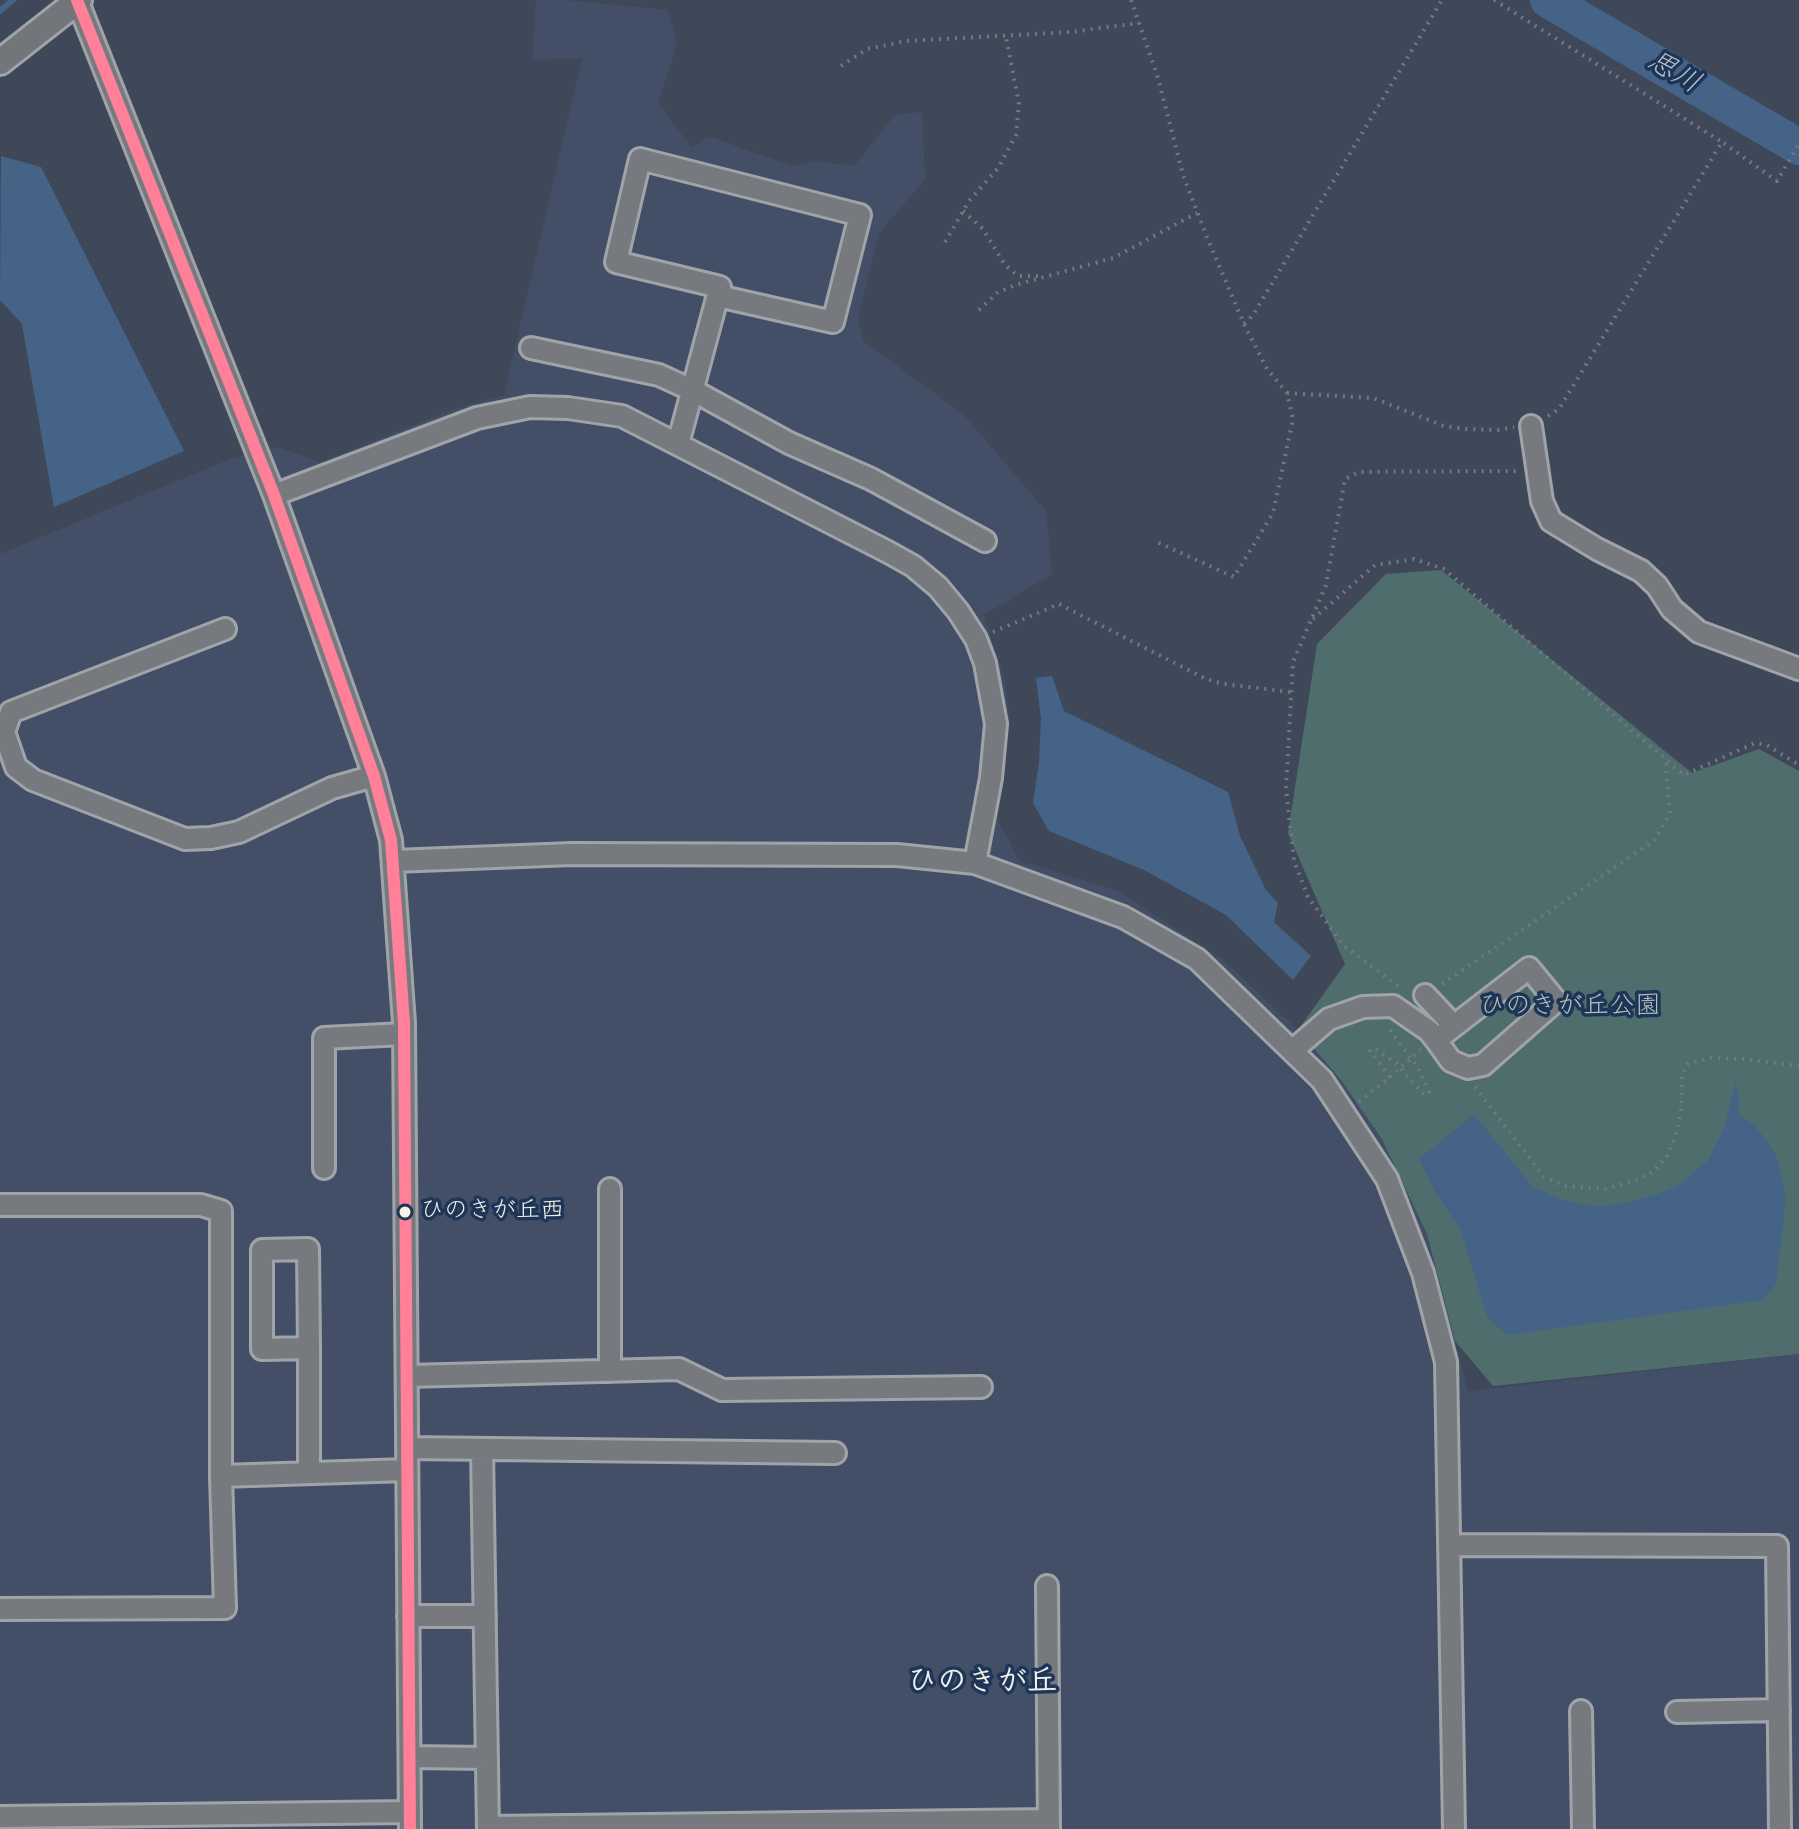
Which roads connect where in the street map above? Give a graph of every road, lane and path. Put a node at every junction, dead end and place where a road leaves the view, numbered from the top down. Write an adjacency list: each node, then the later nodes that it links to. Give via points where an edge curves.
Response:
1 (78, 0): 7 (main road); 24 (street)
2 (1131, 0): 5 (path)
3 (1442, 0): 17 (path)
4 (1494, 0): 9 (path)
5 (1139, 23): 6 (path); 12 (path)
6 (1006, 37): 8 (path, via 906,41 867,49); 11 (path, via 1019,104 1016,135 998,168)
7 (0, 62)
8 (841, 66)
9 (1722, 142): 10 (path, via 1777,181); 21 (path, via 1559,409)
10 (1799, 144)
11 (963, 211): 13 (path); 14 (path, via 1018,276)
12 (1197, 213): 14 (path, via 1113,258); 17 (path)
13 (945, 242)
14 (1048, 276): 16 (path, via 997,293)
15 (718, 296): 15 (street, via 720,287 616,262 640,159 860,215 833,322); 19 (street)
16 (979, 310)
17 (1244, 324): 20 (path, via 1267,369)
18 (531, 348): 19 (street, via 659,375)
19 (694, 391): 22 (street); 25 (street)
20 (1287, 393): 21 (path, via 1373,398 1465,429); 26 (path, via 1293,419 1273,513 1234,577)
21 (1531, 426): 23 (street)
22 (678, 444): 24 (street, via 622,416 530,407 477,418); 29 (street, via 913,566 938,587)
23 (1537, 461): 27 (path, via 1514,471 1359,472 1345,479 1326,585); 30 (street, via 1542,501 1551,521 1641,571 1699,632)
24 (274, 495): 34 (street)
25 (985, 541)
26 (1157, 542)
27 (1311, 621): 31 (path, via 1293,662); 32 (path, via 1375,565 1414,559 1444,569)
28 (225, 629): 34 (street, via 11,712 4,732 16,767 33,780 185,839 239,832 332,788)
29 (976, 639): 31 (path, via 1059,604 1206,679); 36 (street, via 996,724)
30 (1799, 669)
31 (1292, 693): 37 (path, via 1286,789 1294,861 1308,897 1344,946 1397,986)
32 (1665, 759): 33 (path, via 1684,775 1755,743); 37 (path, via 1670,814 1655,840)
33 (1799, 765)
34 (374, 776): 35 (street)
35 (394, 861): 36 (street, via 572,854 897,855); 40 (street)
36 (975, 863): 42 (street, via 1123,917 1197,959)
37 (1425, 995): 38 (street)
38 (1454, 1026): 41 (street); 41 (street, via 1529,968 1556,1001 1483,1065 1468,1068)
39 (1402, 1033): 43 (path, via 1389,1029)
40 (404, 1034): 49 (street, via 324,1038); 54 (street)
41 (1429, 1044): 42 (street, via 1429,1031 1393,1006 1363,1007 1329,1019); 43 (path)
42 (1293, 1050): 62 (street, via 1322,1080 1387,1179 1423,1273 1446,1362)
43 (1410, 1059): 45 (path); 45 (path, via 1429,1092 1424,1095)
44 (1799, 1066): 47 (path, via 1711,1058 1687,1064 1676,1134 1667,1156 1654,1171 1605,1189 1565,1186 1544,1177)
45 (1400, 1068): 46 (path); 46 (path, via 1374,1048 1370,1051)
46 (1390, 1077): 48 (path)
47 (1471, 1081)
48 (1354, 1106)
49 (324, 1168)
50 (610, 1189): 53 (street)
51 (0, 1205): 61 (street, via 201,1205 221,1211)
52 (309, 1348): 52 (street, via 262,1349 262,1250 308,1249); 60 (street)
53 (610, 1371): 54 (street); 55 (street, via 679,1369 722,1390)
54 (407, 1376): 56 (street)
55 (981, 1387)
56 (407, 1448): 57 (street); 59 (street)
57 (482, 1449): 58 (street); 66 (street)
58 (835, 1453)
59 (407, 1470): 60 (street); 65 (street)
60 (309, 1473): 61 (street)
61 (221, 1476): 64 (street, via 225,1608)
62 (1450, 1545): 67 (street, via 1777,1546); 76 (street)
63 (1047, 1586): 74 (street)
64 (0, 1609)
65 (408, 1616): 66 (street); 70 (street)
66 (485, 1616): 71 (street)
67 (1779, 1710): 69 (street); 78 (street)
68 (1581, 1711): 77 (street)
69 (1677, 1712)
70 (410, 1757): 71 (street); 73 (street)
71 (487, 1758): 75 (street)
72 (0, 1817): 73 (street)
73 (410, 1820)
74 (1049, 1825): 75 (street)
75 (488, 1828)
76 (1454, 1829)
77 (1583, 1829)
78 (1780, 1829)

